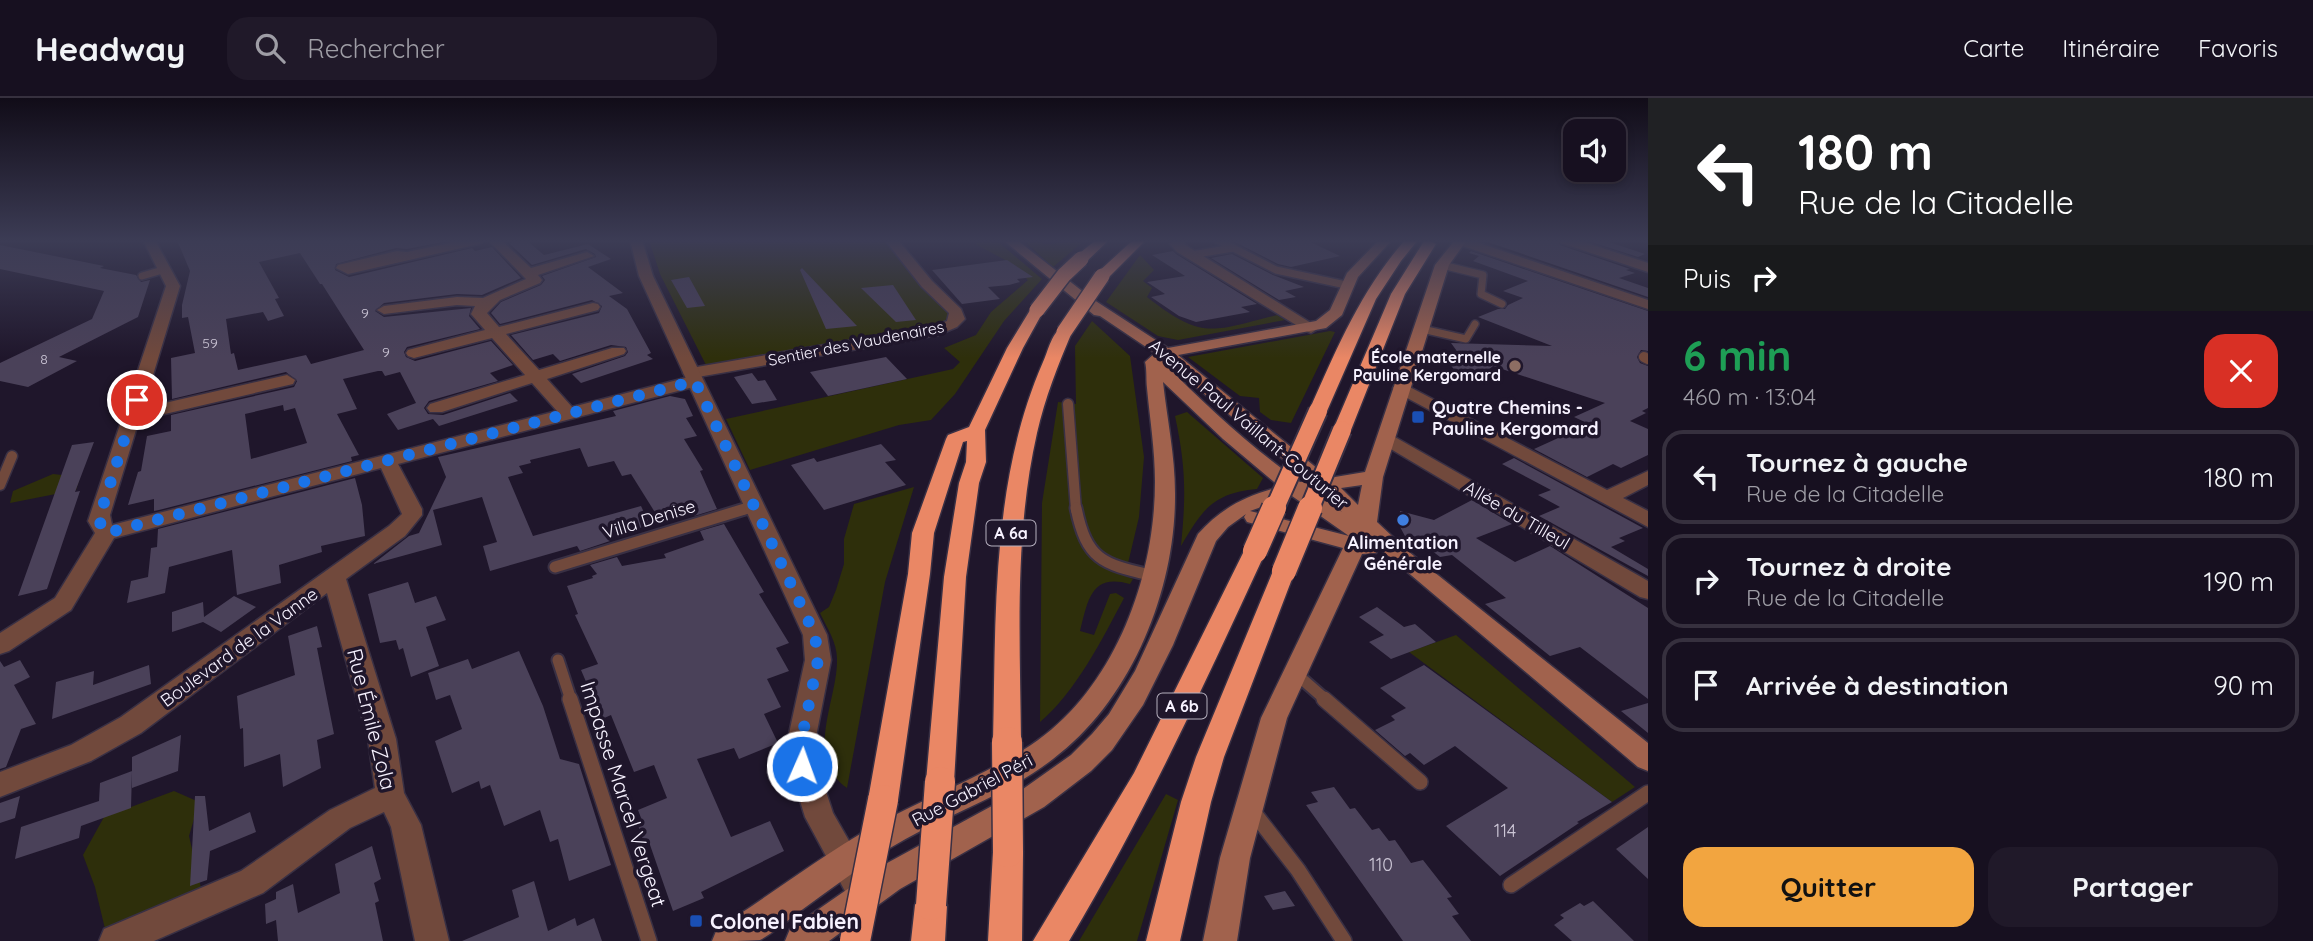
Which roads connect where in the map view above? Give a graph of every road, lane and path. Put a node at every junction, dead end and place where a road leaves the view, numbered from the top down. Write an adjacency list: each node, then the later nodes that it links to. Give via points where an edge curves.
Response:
1 (170, 279): 38 (street, via 173,286)
2 (534, 279): 20 (street)
3 (648, 279): 30 (street)
4 (923, 279): 30 (street, Sentier des Vaudenaires, via 957,312 952,324)
5 (1059, 279): 28 (main road, Avenue Paul Vaillant-Couturier)
6 (1061, 279): 39 (highway, A 6a, bridge, via 1015,348)
7 (1100, 279): 71 (highway, A 6a, bridge, via 1064,332 1044,377 1028,425 1014,494)
8 (1231, 279): 23 (street)
9 (1320, 279): 16 (lane)
10 (1351, 279): 16 (main road)
11 (1381, 279): 79 (highway, A 6b, bridge, via 1144,782)
12 (1404, 279): 80 (highway, A 6b, bridge, via 1210,758)
13 (1438, 279): 24 (main road)
14 (1483, 279): 17 (lane, via 1481,294)
15 (1574, 279): 18 (street)
16 (1346, 285): 23 (main road, via 1337,312)
17 (1502, 304)
18 (1648, 305)
19 (593, 307): 25 (street)
20 (482, 308): 21 (street, via 457,301); 25 (street)
21 (384, 310)
22 (1475, 324): 24 (lane, via 1466,339)
23 (1311, 328): 28 (main road)
24 (1422, 329): 32 (main road)
25 (495, 331): 27 (street); 29 (street)
26 (618, 351): 29 (street)
27 (414, 353)
28 (1160, 358): 33 (main road, Rue Gabriel Péri); 37 (main road, Avenue Paul Vaillant-Couturier)
29 (537, 376): 35 (street); 36 (street)
30 (693, 377): 36 (street); 50 (street)
31 (287, 380): 38 (street)
32 (1402, 388): 40 (main road); 49 (street)
33 (1168, 395): 37 (main road, via 1199,391); 43 (main road, Avenue Paul Vaillant-Couturier); 56 (main road, Rue Gabriel Péri, via 1166,515)
34 (1068, 404): 56 (lane, via 1072,480 1084,542 1104,560)
35 (436, 408)
36 (568, 413): 42 (street)
37 (1242, 415): 47 (main road, Avenue Paul Vaillant-Couturier)
38 (132, 416): 53 (street, via 100,515)
39 (976, 430): 77 (highway, bridge, via 955,439 923,533 883,800); 78 (highway, A 6a, bridge, via 976,462 955,577)
40 (1386, 438): 44 (main road); 58 (street, Allée du Tilleul)
41 (12, 456): 46 (lane)
42 (387, 461): 53 (street); 57 (street, Boulevard de la Vanne, via 411,504 412,515)
43 (1268, 466): 47 (main road); 48 (main road, Avenue Paul Vaillant-Couturier)
44 (1373, 477): 47 (main road); 54 (main road)
45 (1648, 477): 49 (street)
46 (0, 485)
47 (1326, 485): 48 (main road); 54 (main road, Avenue Paul Vaillant-Couturier)
48 (1299, 490): 51 (main road); 54 (main road, Avenue Paul Vaillant-Couturier)
49 (1607, 498): 52 (street)
50 (754, 506): 55 (lane, Villa Denise); 68 (street, via 815,635 818,660 799,752 820,817)
51 (1233, 510): 54 (main road); 70 (main road, Rue Gabriel Péri, via 1206,539 1151,664 1103,741 1049,788)
52 (1648, 520)
53 (106, 533): 59 (street, via 63,604)
54 (1361, 534): 61 (main road); 62 (main road, Avenue Paul Vaillant-Couturier, via 1401,557)
55 (555, 567)
56 (1154, 576): 68 (main road, Rue Gabriel Péri, via 1149,597 1109,681 1078,723 1019,768 880,839)
57 (334, 577): 64 (street, Boulevard de la Vanne, via 131,726 81,753); 66 (street, Rue Émile Zola, via 382,739)
58 (1648, 591)
59 (0, 645)
60 (558, 660): 74 (lane, Impasse Marcel Vergeat)
61 (1294, 672): 63 (lane); 67 (main road, via 1274,718)
62 (1648, 759)
63 (1420, 782)
64 (0, 785)
65 (1648, 793): 69 (lane)
66 (390, 795): 72 (street, via 340,819 252,882); 73 (street, Rue Émile Zola, via 406,825)
67 (1249, 805): 81 (main road); 82 (lane)
68 (845, 862): 70 (street); 75 (main road, Rue Gabriel Péri)
69 (1511, 886)
70 (864, 895): 76 (main road, Rue Gabriel Péri)
71 (1006, 936)
72 (116, 941)
73 (432, 941)
74 (649, 941)
75 (730, 941)
76 (802, 941)
77 (855, 941)
78 (928, 941)
79 (1050, 941)
80 (1163, 941)
81 (1220, 941)
82 (1344, 941)

